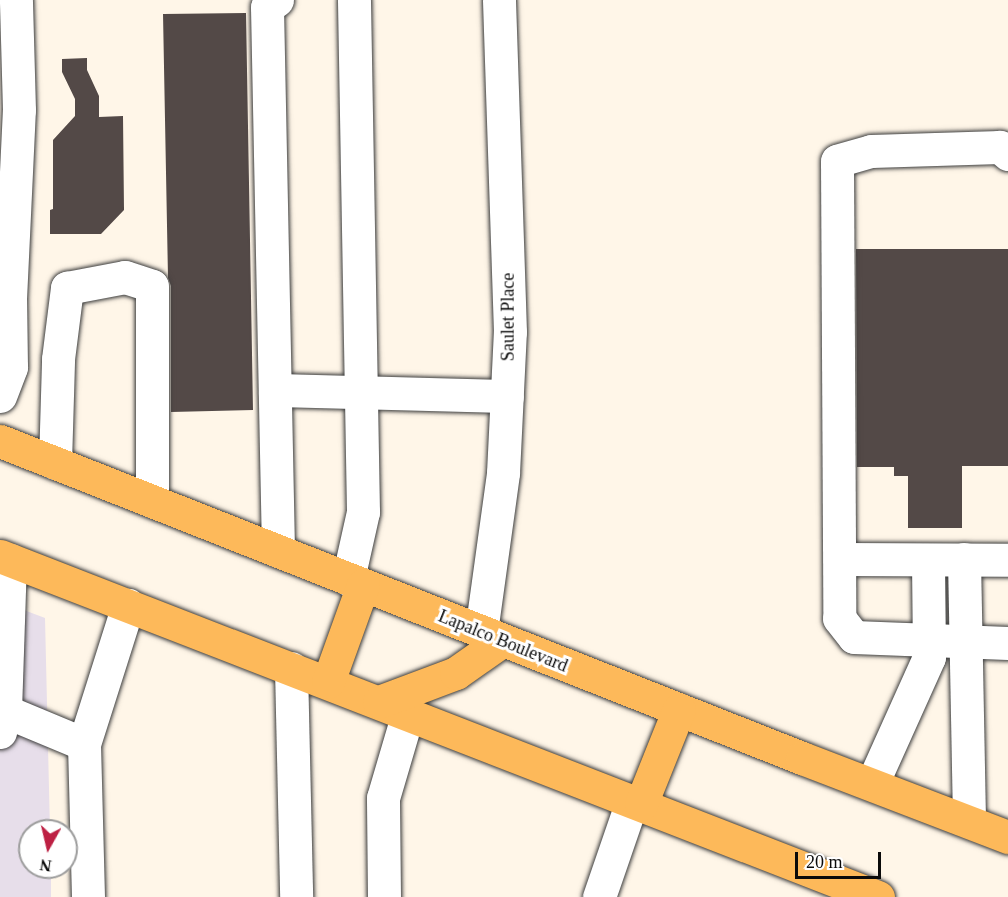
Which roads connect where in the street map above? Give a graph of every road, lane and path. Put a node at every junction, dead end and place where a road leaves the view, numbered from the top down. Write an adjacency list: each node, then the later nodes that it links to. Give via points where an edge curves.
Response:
1 (16, 0): 6 (street, via 19,110)
2 (277, 0): 7 (street, via 267,8)
3 (354, 0): 8 (street)
4 (499, 0): 10 (street, Saulet Place, via 510,332)
5 (1008, 154): 16 (street, via 1000,147 871,151 837,161)
6 (5, 297): 9 (street, via 11,367)
7 (274, 390): 8 (street); 14 (street)
8 (359, 392): 10 (street); 20 (street, via 363,512)
9 (0, 396)
10 (507, 396): 22 (street, Saulet Place)
11 (0, 441): 12 (main road, Lapalco Boulevard)
12 (55, 463): 13 (main road, Lapalco Boulevard); 13 (street, via 58,358 67,288 125,277 152,286)
13 (152, 501): 14 (main road, Lapalco Boulevard)
14 (278, 551): 20 (main road, Lapalco Boulevard)
15 (5, 558): 21 (main road); 30 (street)
16 (841, 559): 18 (street); 23 (street, via 839,618 854,637)
17 (964, 559): 18 (street); 19 (street); 24 (street)
18 (928, 560): 23 (street)
19 (1008, 560)
20 (355, 582): 22 (main road, Lapalco Boulevard); 27 (main road)
21 (128, 605): 26 (main road); 31 (street)
22 (492, 636): 28 (main road, via 456,674); 29 (main road, Lapalco Boulevard)
23 (929, 640): 24 (street); 32 (street, via 929,657)
24 (964, 641): 25 (street); 34 (street)
25 (1008, 642)
26 (291, 668): 27 (main road); 37 (street)
27 (328, 682): 28 (main road)
28 (393, 707): 33 (main road); 38 (street, via 383,798)
29 (678, 710): 32 (main road, Lapalco Boulevard); 33 (main road)
30 (2, 717): 31 (street)
31 (84, 744): 36 (street)
32 (872, 784): 34 (main road, Lapalco Boulevard)
33 (636, 802): 39 (street); 40 (main road)
34 (969, 821): 35 (main road, Lapalco Boulevard)
35 (1008, 837)
36 (88, 897)
37 (296, 897)
38 (384, 897)
39 (599, 897)
40 (876, 897)

